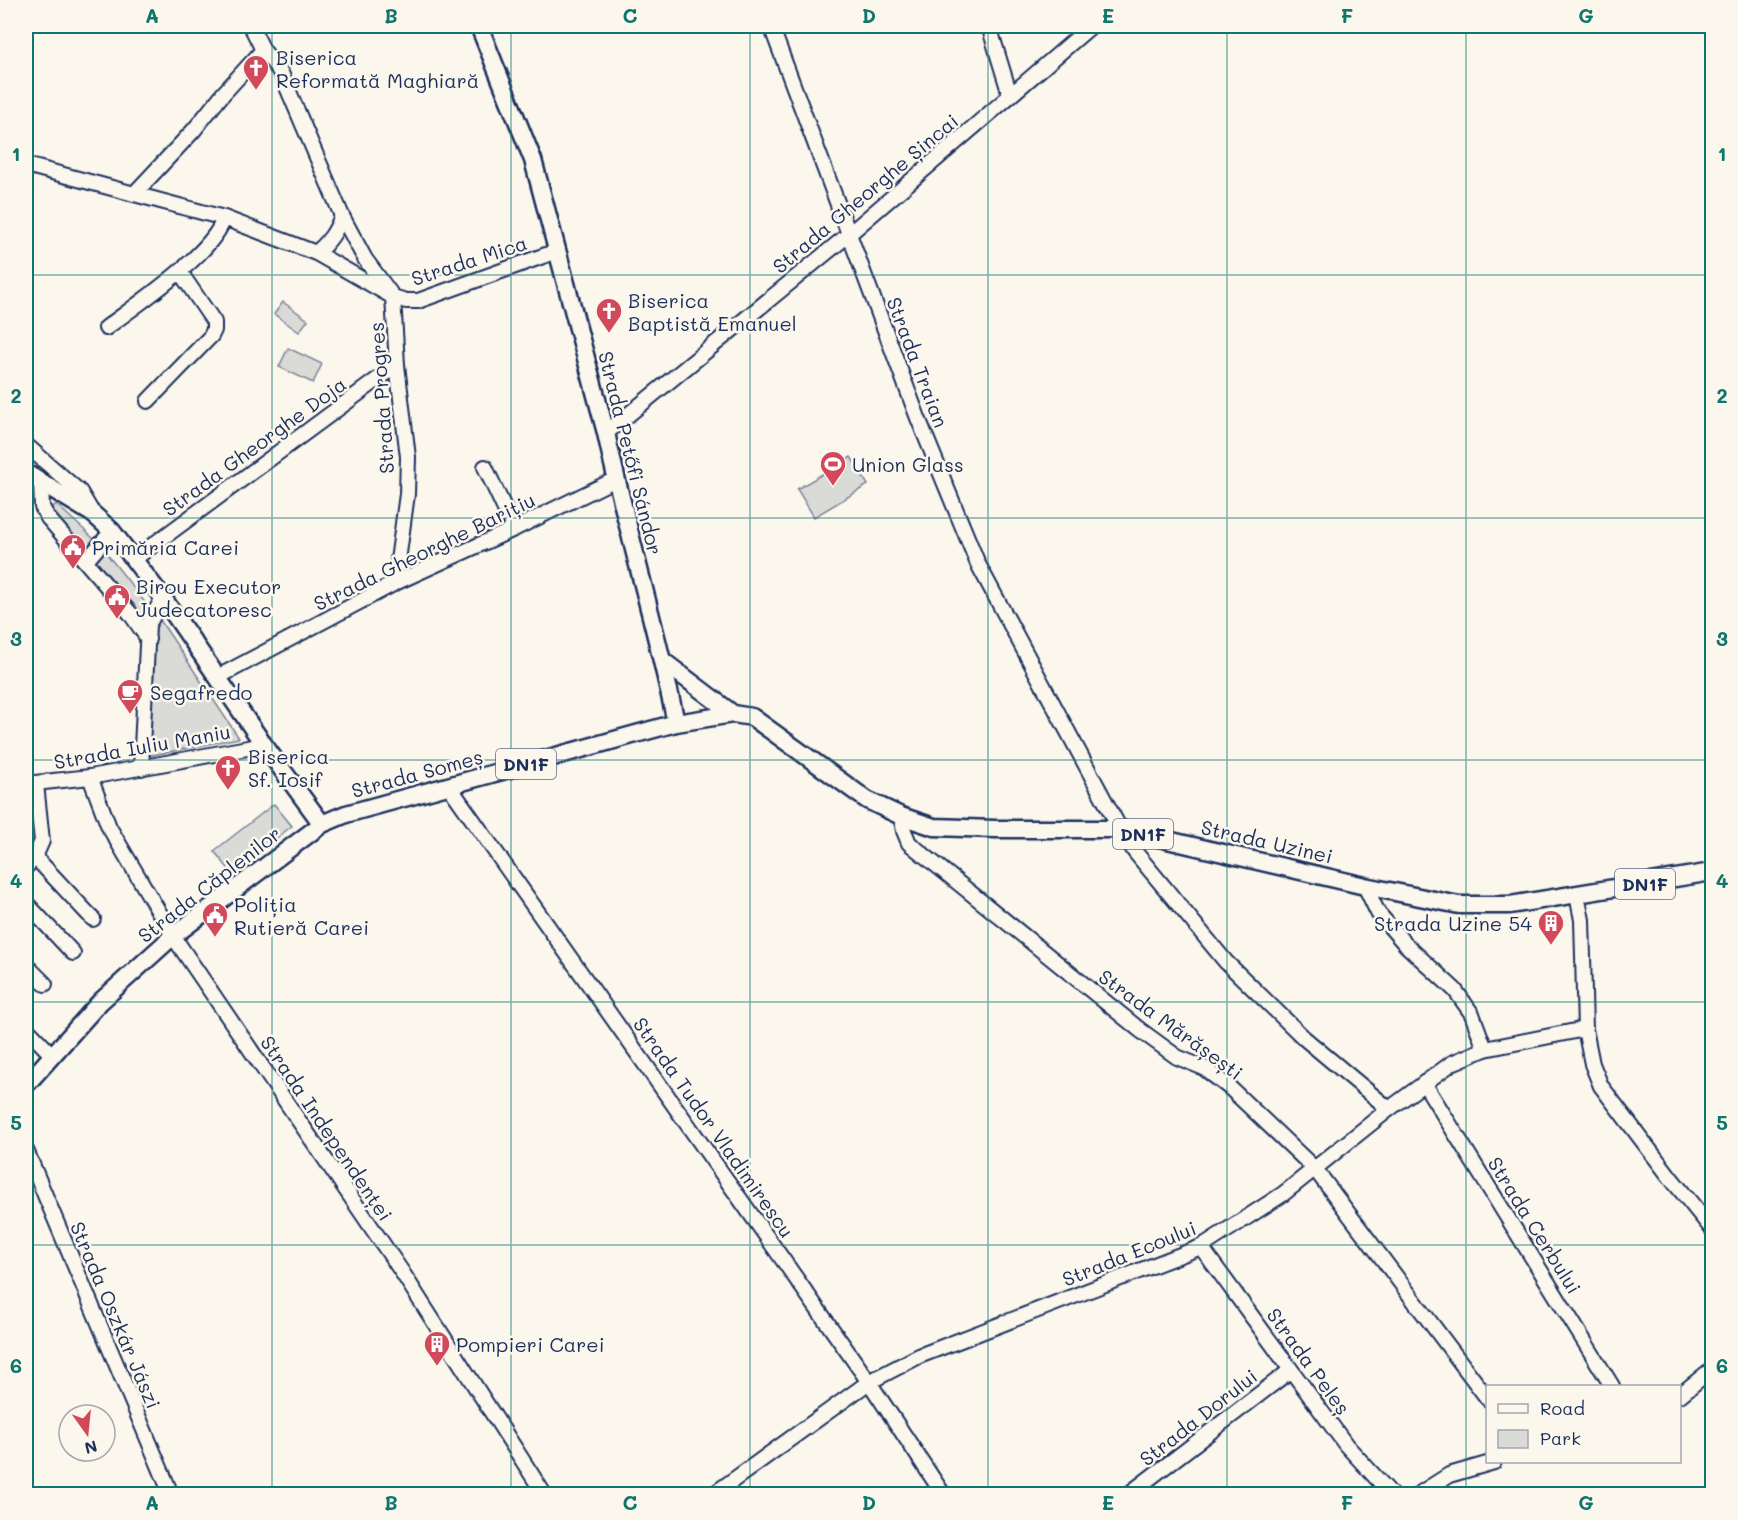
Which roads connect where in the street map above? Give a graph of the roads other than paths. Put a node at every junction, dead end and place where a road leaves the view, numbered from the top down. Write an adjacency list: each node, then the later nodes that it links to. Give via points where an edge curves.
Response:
1 (251, 26): 6 (street)
2 (479, 26): 13 (main road, Strada Petőfi Sándor, via 533,160)
3 (771, 26): 12 (street, Strada Traian)
4 (988, 26): 7 (street)
5 (1091, 26): 7 (street, Strada Gheorghe Șincai)
6 (263, 50): 9 (street); 10 (street, via 281,73)
7 (1010, 95): 12 (street, Strada Gheorghe Șincai)
8 (26, 165): 9 (street, Strada Progres)
9 (134, 194): 11 (street, Strada Progres)
10 (342, 216): 14 (street, via 335,234); 16 (street, via 365,259)
11 (224, 218): 14 (street, Strada Progres); 15 (street, via 220,230)
12 (848, 235): 20 (street, Strada Gheorghe Șincai); 45 (street, Strada Traian, via 978,564)
13 (557, 251): 16 (street, Strada Mica, via 418,301); 20 (main road, Strada Petőfi Sándor)
14 (316, 253): 16 (street, Strada Progres)
15 (180, 272): 17 (street); 19 (street, via 214,322 214,330)
16 (393, 297): 18 (street, Strada Progres)
17 (106, 328)
18 (397, 365): 29 (street, Strada Gheorghe Doja); 31 (street, Strada Progres, via 408,457)
19 (148, 401)
20 (606, 434): 24 (main road, Strada Petőfi Sándor)
21 (26, 445): 26 (street, via 80,492)
22 (485, 467): 27 (street)
23 (26, 473): 25 (main road)
24 (616, 479): 27 (street, Strada Gheorghe Barițiu); 34 (main road, Strada Petőfi Sándor)
25 (41, 482): 26 (main road); 30 (street, via 42,507 48,518)
26 (93, 514): 28 (main road)
27 (514, 529): 31 (street, Strada Gheorghe Barițiu)
28 (112, 531): 29 (main road); 30 (street)
29 (134, 559): 32 (main road)
30 (86, 561): 33 (street)
31 (395, 584): 35 (street, Strada Gheorghe Barițiu)
32 (163, 598): 33 (street, via 148,625); 35 (main road)
33 (148, 639): 39 (street)
34 (663, 661): 36 (main road); 37 (main road, Strada Petőfi Sándor)
35 (218, 677): 38 (main road)
36 (733, 714): 37 (main road, Strada Someș / DN1F); 43 (main road, Strada Uzinei / DN1F, via 752,717 867,800)
37 (676, 723): 42 (main road, Strada Someș / DN1F)
38 (264, 745): 39 (street, Strada Iuliu Maniu); 44 (main road)
39 (141, 768): 40 (street, Strada Iuliu Maniu)
40 (90, 777): 41 (street, Strada Iuliu Maniu); 52 (street, Strada Independenței, via 109,827)
41 (31, 784): 46 (street, via 42,842)
42 (449, 786): 44 (main road, Strada Someș / DN1F); 69 (street, Strada Tudor Vladimirescu)
43 (901, 816): 45 (main road, Strada Uzinei / DN1F, via 934,827); 64 (street, Strada Mărășești, via 909,843 1140,1030 1221,1081)
44 (322, 824): 52 (main road, Strada Căplenilor)
45 (1120, 829): 48 (main road, Strada Uzinei / DN1F); 62 (street, Strada Traian, via 1226,962 1304,1038)
46 (30, 862): 51 (street)
47 (1713, 872): 49 (main road, Strada Uzinei / DN1F)
48 (1365, 886): 49 (main road, Strada Uzinei / DN1F, via 1459,905 1510,905); 58 (street, via 1378,913 1455,990 1472,1014)
49 (1577, 895): 57 (street, via 1582,920)
50 (26, 903): 53 (street)
51 (93, 919)
52 (173, 936): 59 (main road, Strada Căplenilor, via 100,1002); 75 (street, Strada Independenței, via 402,1272)
53 (73, 953)
54 (26, 965): 55 (street)
55 (45, 984)
56 (26, 1028): 59 (street)
57 (1585, 1029): 58 (street, Strada Ecoului); 65 (street, via 1601,1086)
58 (1485, 1049): 60 (street, Strada Ecoului, via 1452,1063)
59 (52, 1055): 61 (main road, Strada Căplenilor)
60 (1424, 1083): 62 (street, Strada Ecoului); 70 (street, Strada Cerbului)
61 (26, 1085)
62 (1389, 1109): 64 (street, Strada Ecoului)
63 (26, 1150): 74 (street, Strada Oszkár Jászi)
64 (1314, 1169): 66 (street, Strada Ecoului); 72 (street, Strada Mărășești)
65 (1713, 1229)
66 (1201, 1247): 68 (street, Strada Peleș); 69 (street, Strada Ecoului, via 919,1356)
67 (1713, 1369): 71 (street)
68 (1291, 1370): 78 (street, Strada Dorului); 79 (street, Strada Peleș, via 1346,1445)
69 (869, 1382): 76 (street, Strada Ecoului); 77 (street, Strada Tudor Vladimirescu)
70 (1611, 1385)
71 (1681, 1394)
72 (1486, 1396)
73 (1488, 1463): 80 (street, via 1449,1475)
74 (171, 1494)
75 (544, 1494)
76 (714, 1494)
77 (943, 1494)
78 (1130, 1494)
79 (1391, 1494)
80 (1419, 1494)

